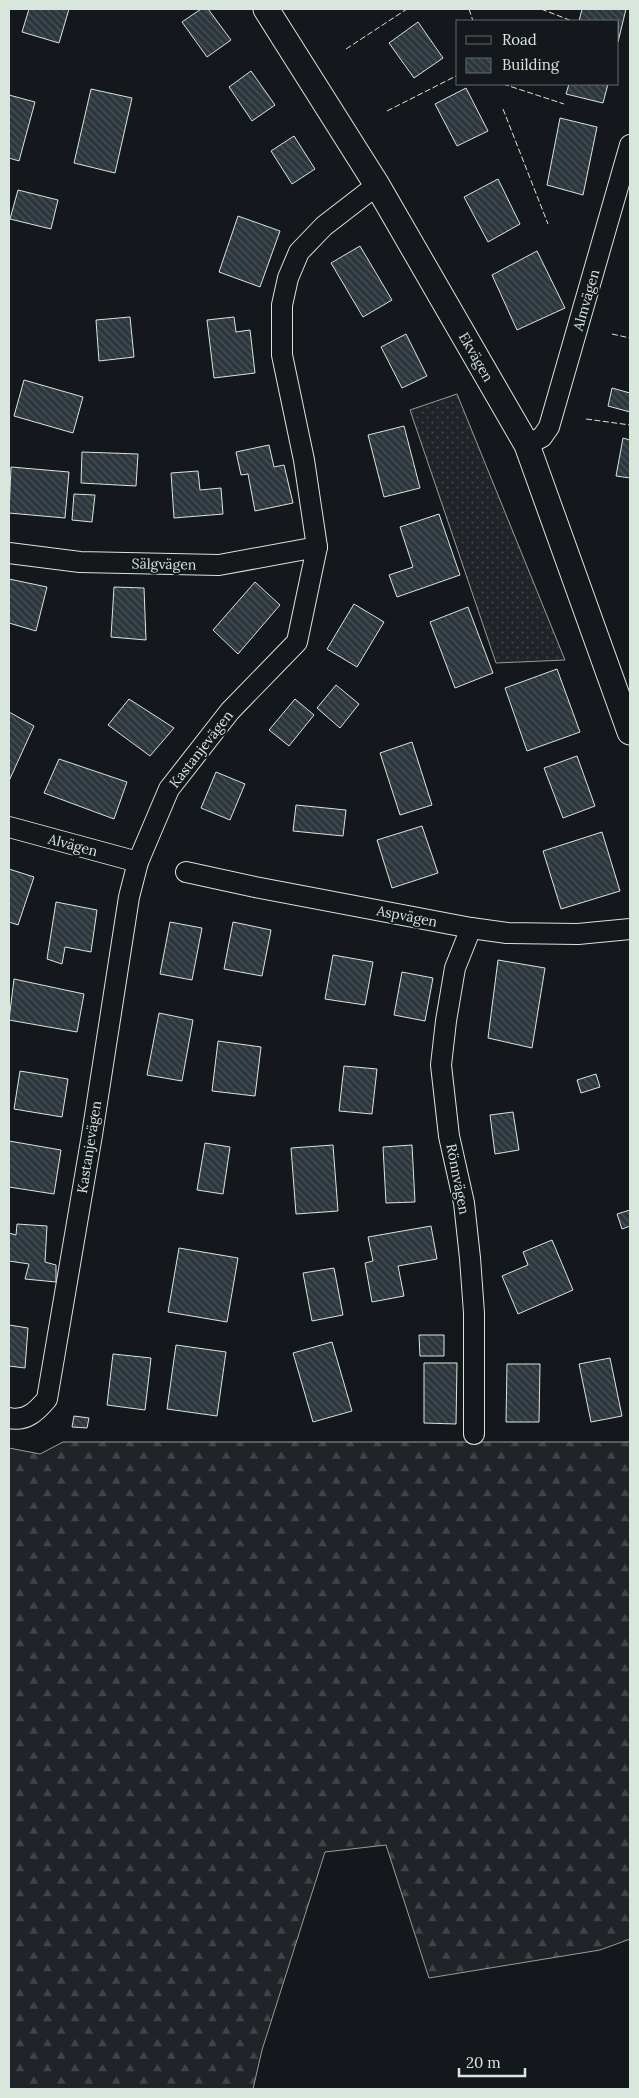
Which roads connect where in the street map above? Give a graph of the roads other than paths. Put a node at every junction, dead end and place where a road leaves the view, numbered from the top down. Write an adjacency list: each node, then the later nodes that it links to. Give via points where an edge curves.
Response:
1 (266, 9): 3 (street, Ekvägen)
2 (630, 145): 4 (street, Almvägen, via 549,427 542,438)
3 (377, 186): 4 (street, Ekvägen); 5 (street, Kastanjevägen, via 324,226 299,252 288,278 282,305 282,355)
4 (527, 445): 7 (street, Ekvägen)
5 (318, 547): 6 (street, Sälgvägen, via 219,565 80,562); 9 (street, Kastanjevägen, via 297,642 230,711 169,789)
6 (9, 553)
7 (630, 732)
8 (9, 826): 9 (street, Alvägen)
9 (138, 862): 13 (street, Kastanjevägen, via 129,897 47,1399 34,1414 16,1420)
10 (186, 872): 11 (street, Aspvägen)
11 (471, 928): 12 (street, Aspvägen, via 507,933 578,934); 14 (street, Rönnvägen, via 455,968 441,1065 449,1136 464,1203 470,1258 474,1313)
12 (630, 929)
13 (9, 1418)
14 (474, 1434)

